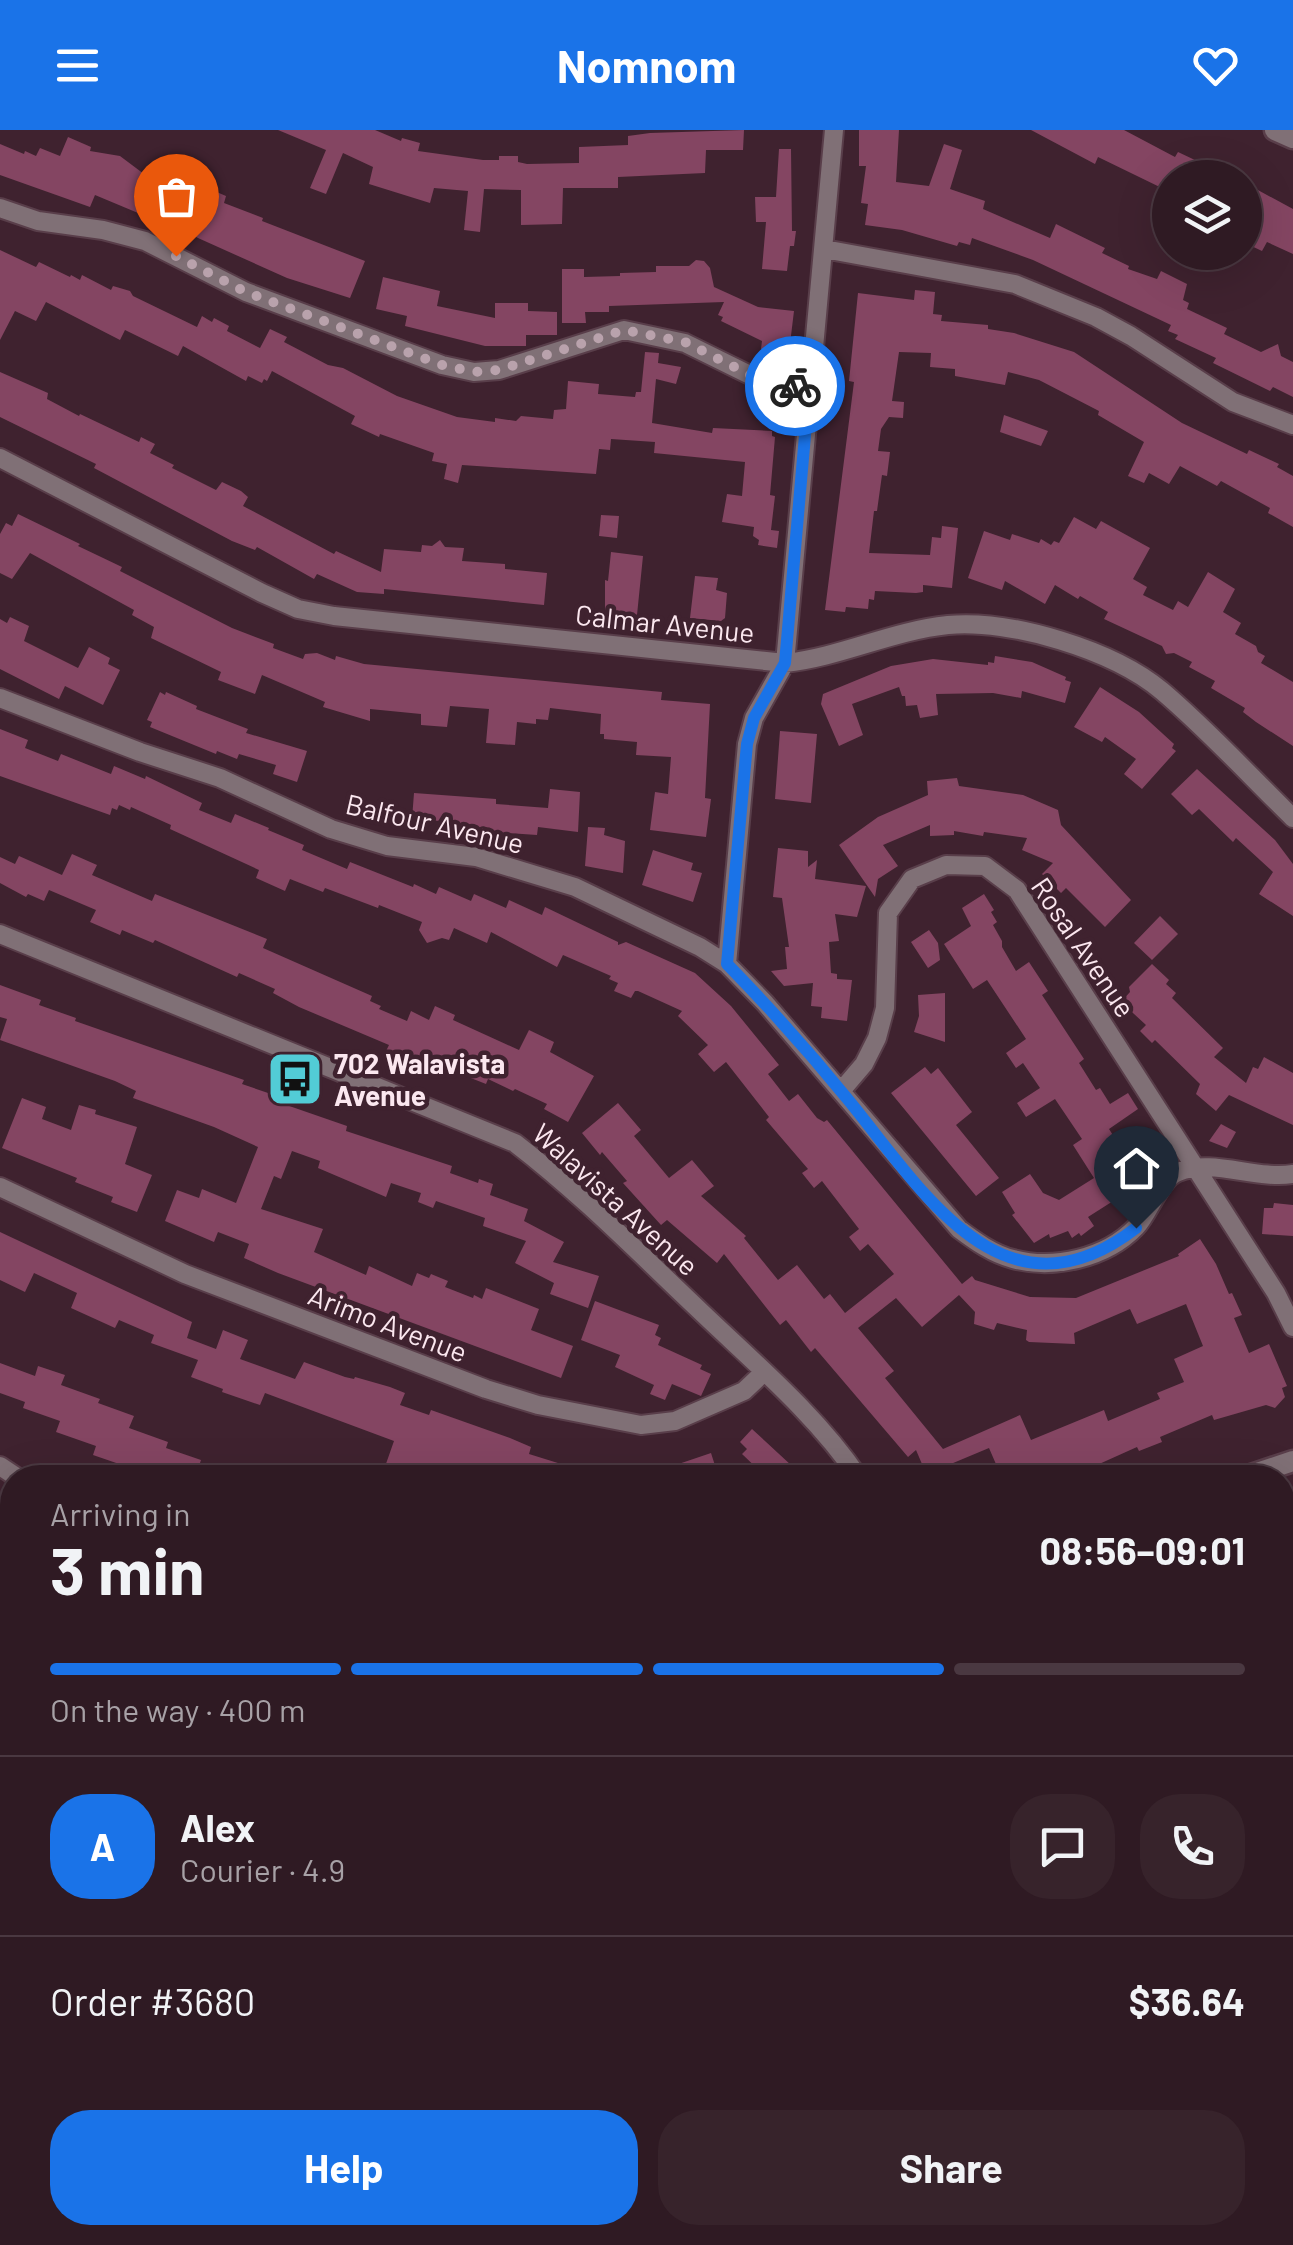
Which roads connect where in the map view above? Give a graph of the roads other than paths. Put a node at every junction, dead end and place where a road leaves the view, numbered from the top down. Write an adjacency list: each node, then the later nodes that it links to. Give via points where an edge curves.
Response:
1 (834, 130): 5 (street)
2 (1275, 130): 3 (street)
3 (1293, 138)
4 (0, 208): 6 (street, via 145,242 246,292 442,365 499,370 624,330 685,342 758,379)
5 (824, 249): 6 (street); 7 (street, via 1015,284 1096,317 1233,402)
6 (809, 390): 9 (street)
7 (1293, 425)
8 (0, 458): 9 (street, Calmar Avenue, via 298,609)
9 (785, 663): 11 (street, Calmar Avenue, via 950,625 1050,638 1128,668 1161,690); 13 (street, via 747,744)
10 (0, 698): 13 (street, Balfour Avenue, via 220,778 331,830 387,846 476,856 574,887)
11 (1293, 818)
12 (0, 934): 19 (street, Walavista Avenue, via 516,1143)
13 (727, 964): 14 (street, Balfour Avenue)
14 (841, 1091): 15 (street, Balfour Avenue, via 959,1230 1014,1259 1054,1263 1114,1244 1136,1228 1171,1174); 15 (street, Rosal Avenue, via 864,1064 885,1008 888,913 912,878 946,865 985,866 1017,890)
15 (1193, 1166): 16 (street); 18 (street, Rosal Avenue)
16 (1293, 1174)
17 (0, 1187): 19 (street, Arimo Avenue, via 185,1274 538,1405 641,1425 675,1421 744,1391)
18 (1293, 1328)
19 (764, 1372): 20 (street, Walavista Avenue)
20 (850, 1465)

